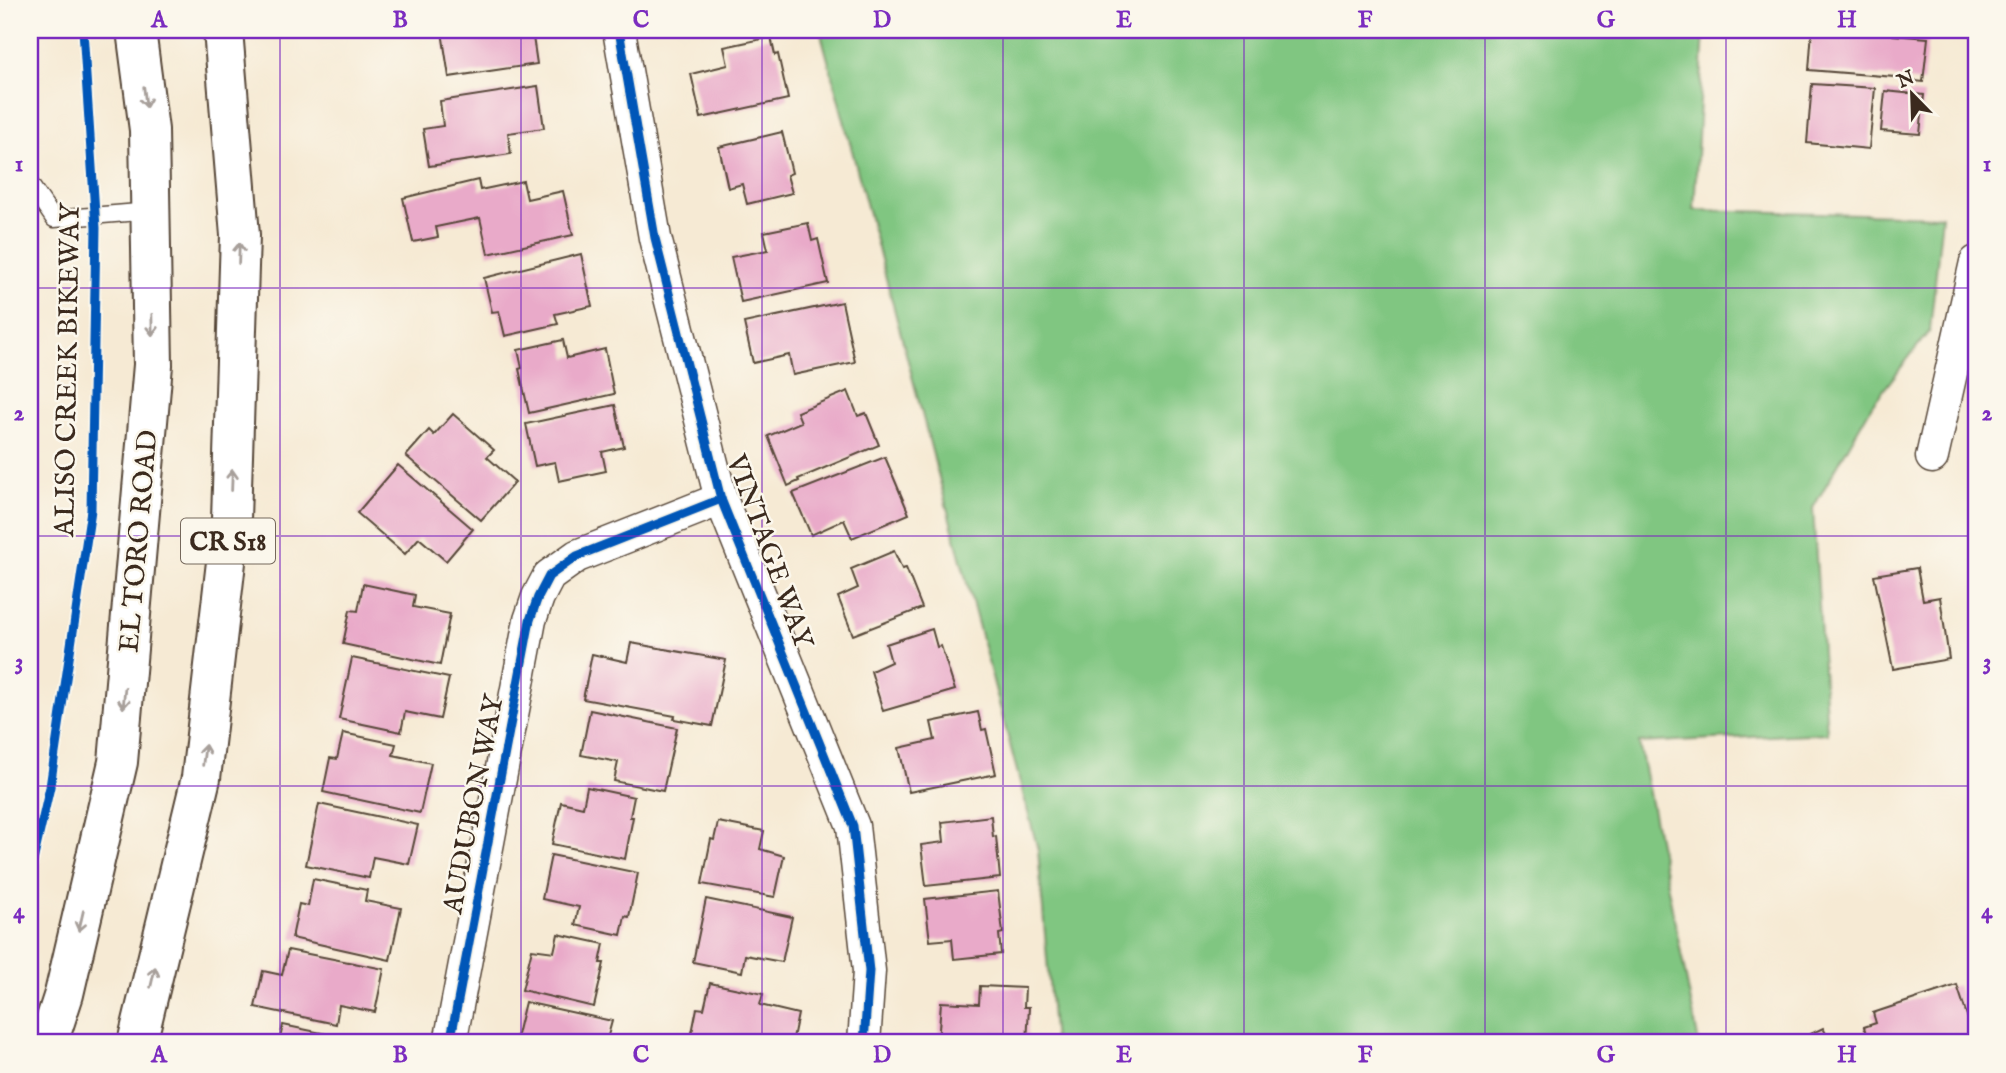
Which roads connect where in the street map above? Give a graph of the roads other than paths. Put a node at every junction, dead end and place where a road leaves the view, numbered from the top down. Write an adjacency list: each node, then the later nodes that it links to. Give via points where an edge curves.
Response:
1 (136, 30): 5 (main road, EL TORO ROAD, one-way to 5, via 149,131)
2 (223, 30): 10 (main road, CR S18, one-way to 2, via 201,778 231,519 240,235)
3 (619, 30): 8 (street, VINTAGE WAY, via 655,238)
4 (30, 184): 5 (lane, via 54,219)
5 (151, 211): 9 (main road, EL TORO ROAD, one-way to 9, via 153,365 118,762 64,994)
6 (1976, 262): 7 (street)
7 (1932, 457)
8 (721, 499): 11 (street, AUDUBON WAY, via 577,556 549,576 538,597); 12 (street, VINTAGE WAY, via 853,826 869,971)
9 (48, 1043)
10 (137, 1043)
11 (450, 1043)
12 (864, 1043)

